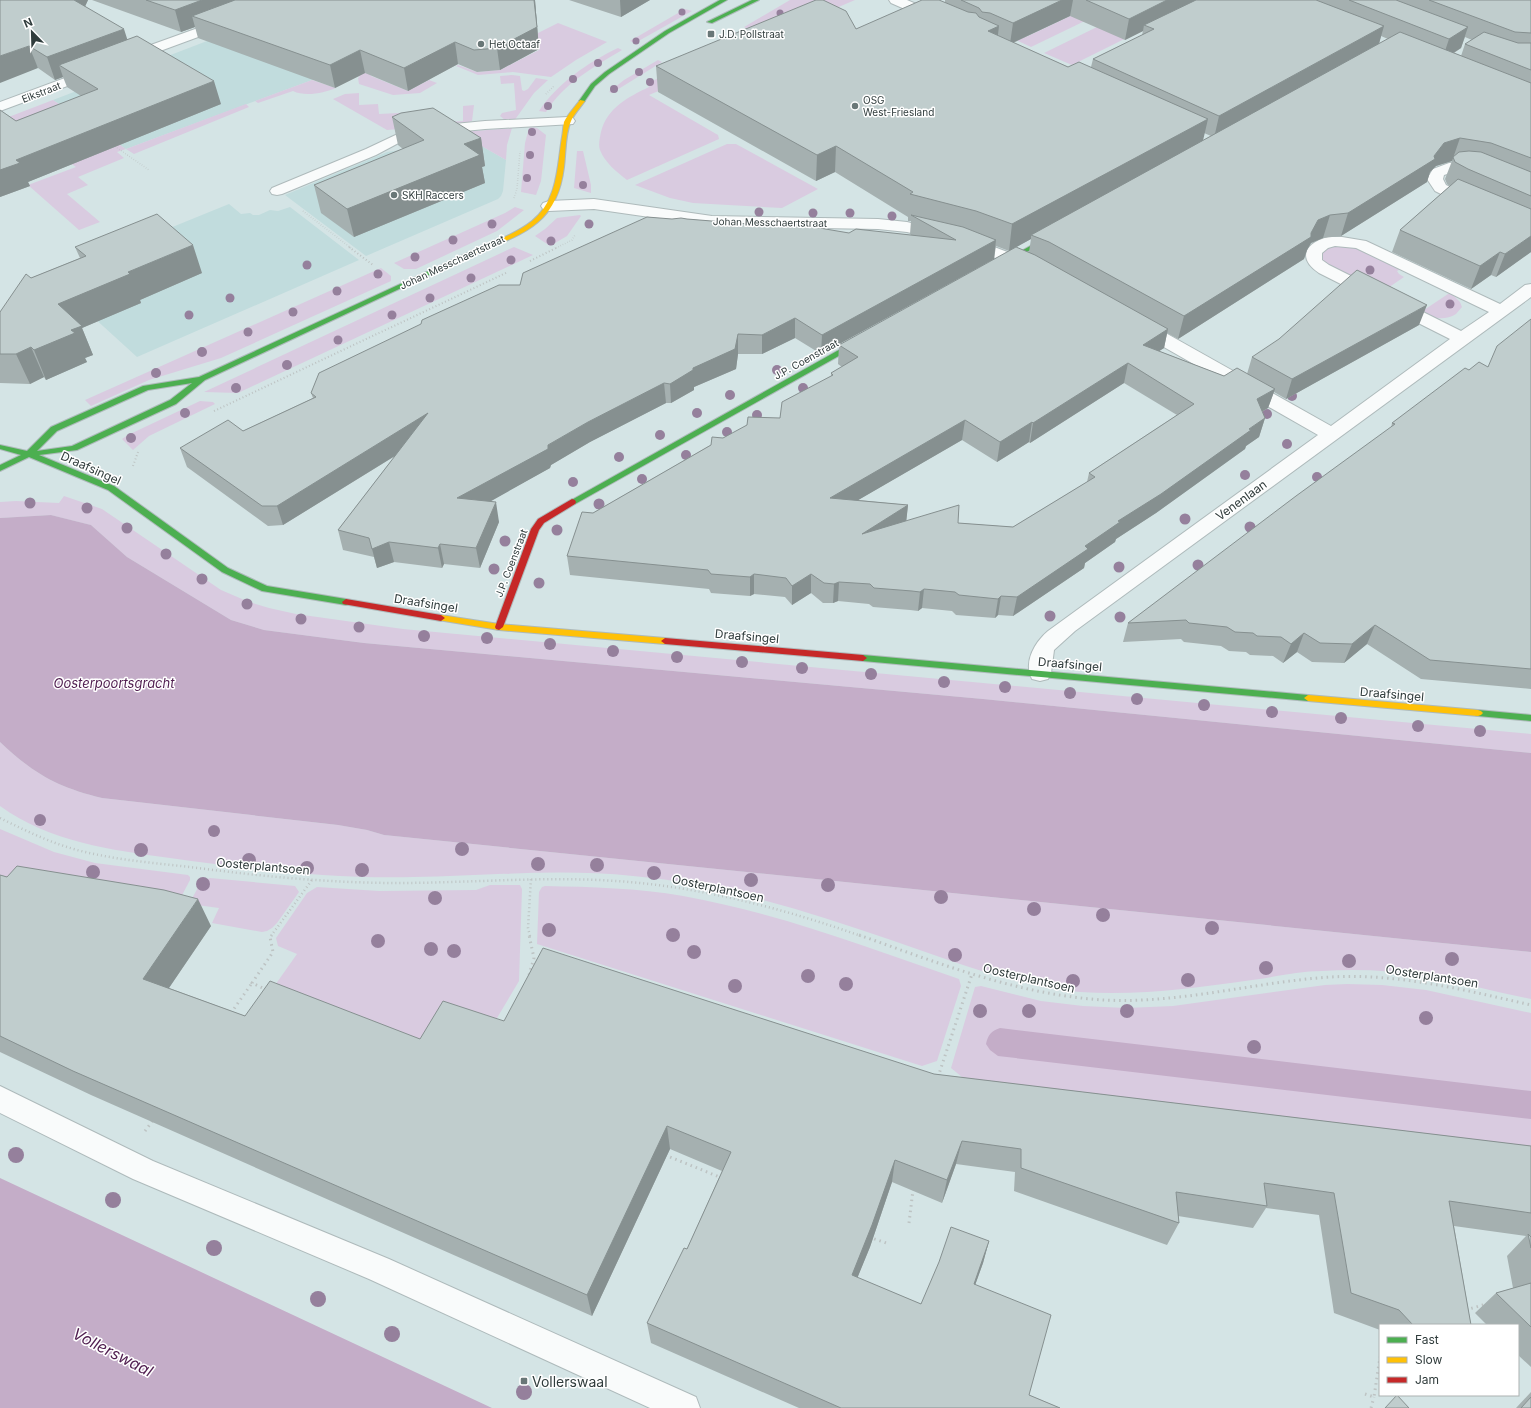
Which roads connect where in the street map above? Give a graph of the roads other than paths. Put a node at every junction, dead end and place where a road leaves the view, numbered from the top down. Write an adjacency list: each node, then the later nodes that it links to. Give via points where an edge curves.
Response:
1 (724, 0): 11 (street, via 667,32)
2 (756, 0): 8 (street)
3 (896, 0): 5 (street)
4 (934, 3): 5 (street)
5 (920, 9): 7 (street)
6 (239, 17): 10 (street)
7 (952, 24)
8 (700, 27)
9 (673, 40): 11 (street)
10 (120, 62)
11 (623, 62): 14 (street, via 593,85)
12 (105, 67): 13 (street, Eikstraat)
13 (0, 107)
14 (568, 121): 15 (lane, via 485,125 402,136 371,152); 17 (street, via 558,187)
15 (277, 191)
16 (1531, 192): 18 (street, via 1488,173 1466,167 1450,167 1438,172 1435,179 1440,188)
17 (549, 206): 20 (street, Johan Messchaertstraat, via 594,204 712,221 907,227 967,242); 28 (street, Johan Messchaertstraat, via 531,224 512,235)
18 (1482, 208)
19 (1066, 228): 20 (street)
20 (1012, 258): 21 (street); 22 (street, Johan Messchaertstraat)
21 (991, 269)
22 (1046, 273)
23 (1531, 289): 24 (street, Venenlaan)
24 (1501, 311): 27 (street, Venenlaan); 27 (street, via 1360,244 1331,242 1315,250 1314,260 1325,270)
25 (1127, 319): 29 (street)
26 (873, 335): 33 (street, J.P. Coenstraat, via 541,521 535,530)
27 (1463, 339): 29 (street, Venenlaan)
28 (202, 378): 31 (street, Johan Messchaertstraat, via 173,402 74,448); 31 (street, Johan Messchaertstraat, via 146,388 54,429)
29 (1331, 434): 34 (street, Venenlaan, via 1068,626 1045,645 1040,659)
30 (0, 447): 31 (street, Draafsingel)
31 (29, 454): 32 (street); 33 (street, Draafsingel, via 111,488 225,570 265,590)
32 (0, 468)
33 (499, 627): 34 (street, Draafsingel)
34 (1040, 673): 35 (street, Draafsingel)
35 (1531, 718)
36 (0, 1099): 37 (street, via 144,1170 380,1269)
37 (685, 1408)

